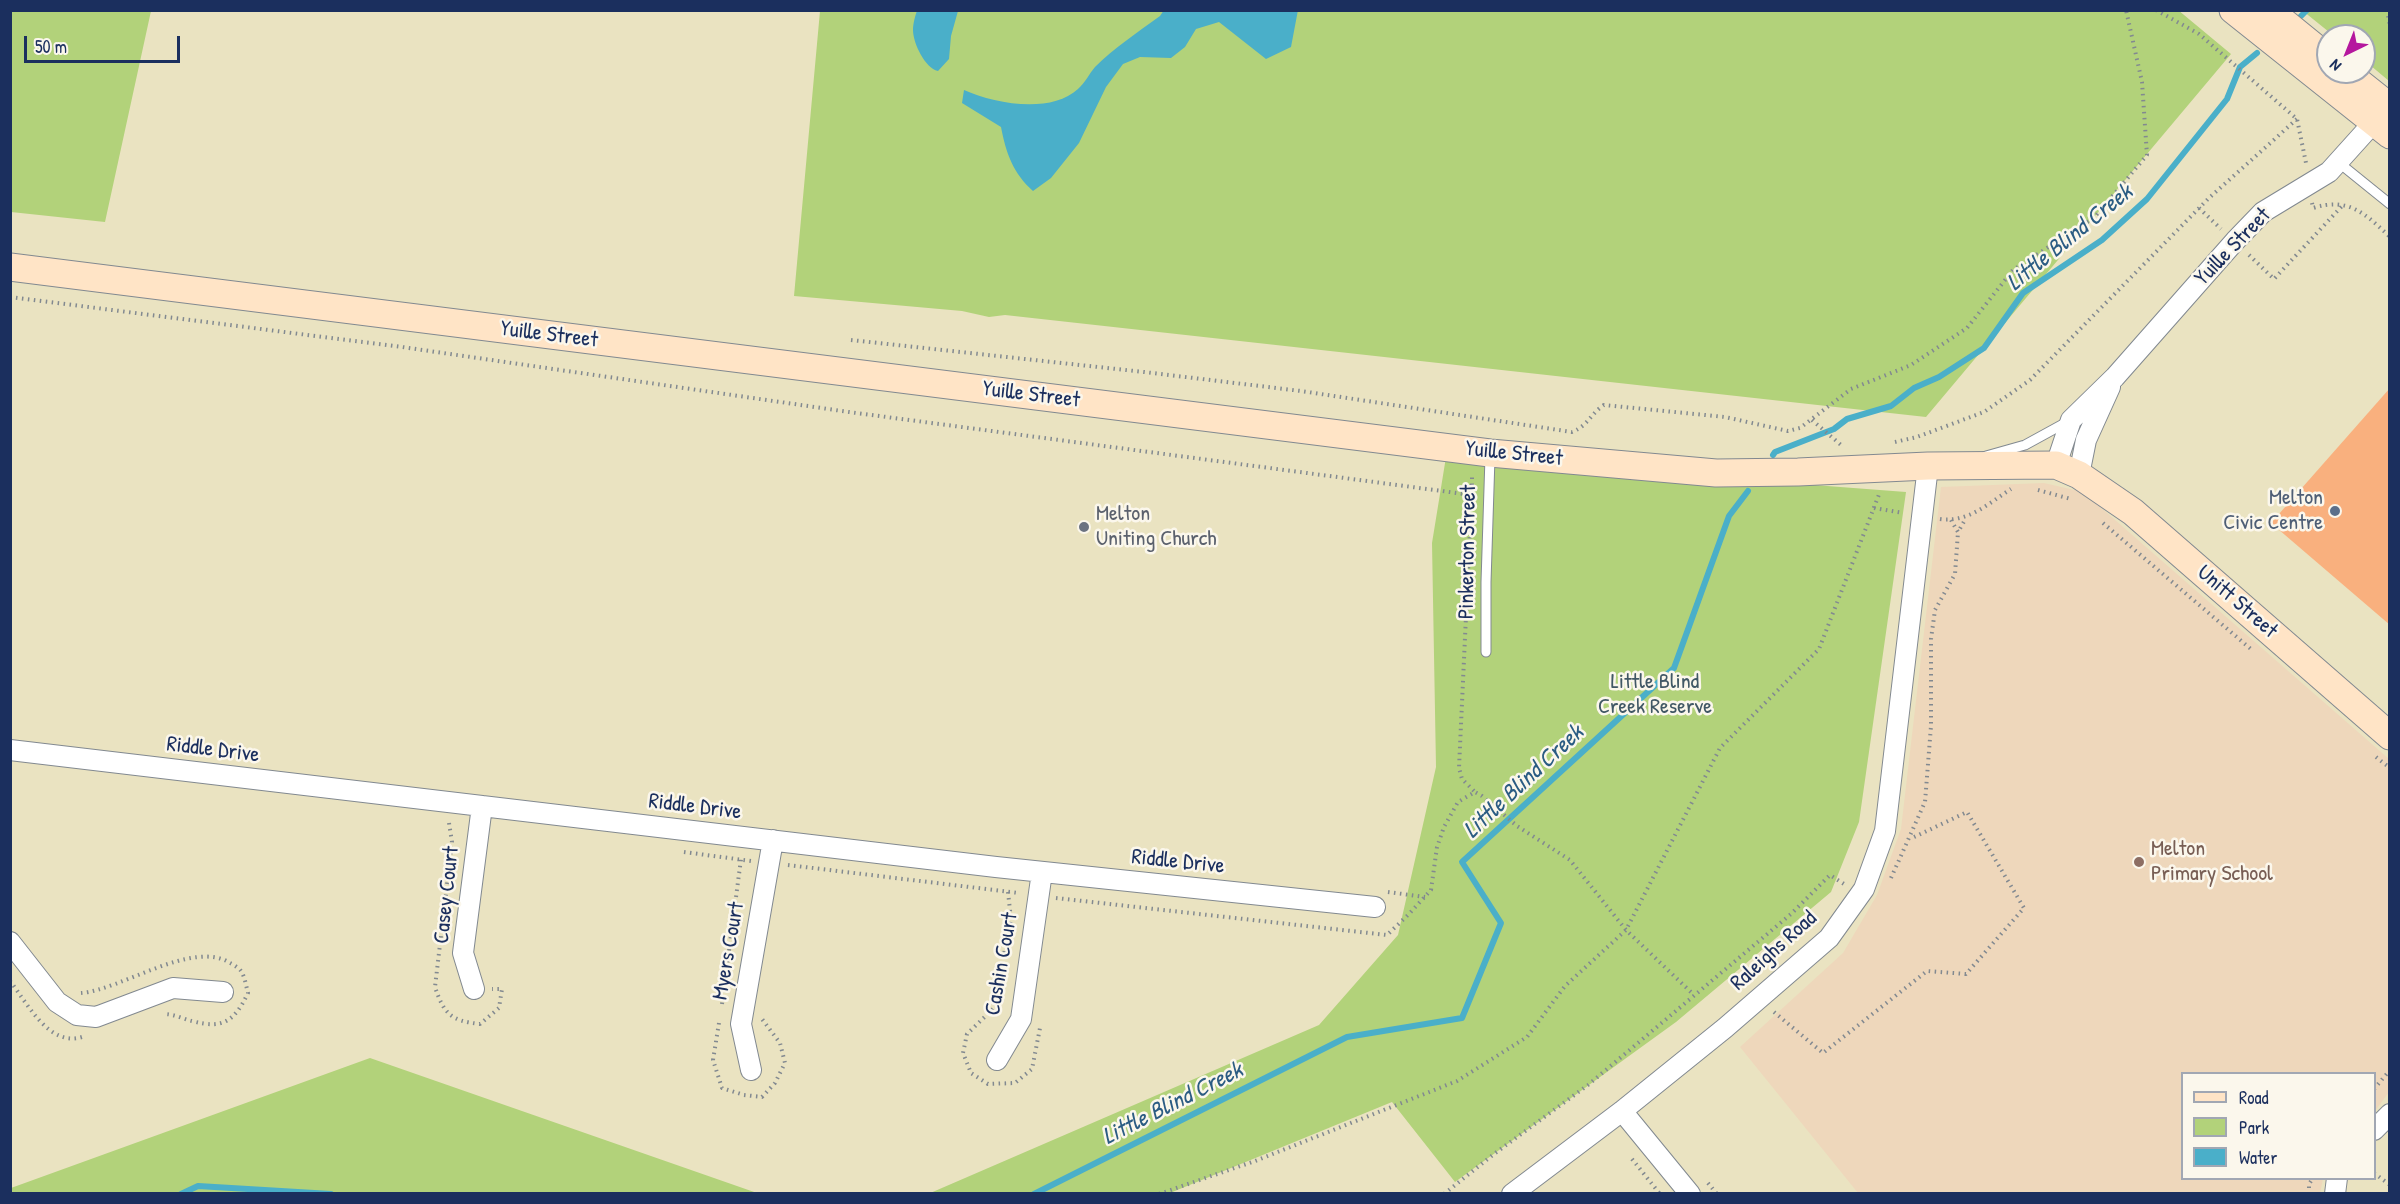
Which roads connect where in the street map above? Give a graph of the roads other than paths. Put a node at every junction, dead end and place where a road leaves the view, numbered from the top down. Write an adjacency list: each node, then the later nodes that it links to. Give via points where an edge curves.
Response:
1 (2233, 10): 5 (street)
2 (2269, 10): 3 (street)
3 (2316, 48)
4 (2356, 84): 5 (street)
5 (2385, 118): 6 (street, Yuille Street)
6 (2338, 162): 7 (lane); 9 (street, Yuille Street, via 2310,185 2263,212)
7 (2390, 204)
8 (10, 267): 11 (street, Yuille Street)
9 (2115, 377): 10 (street, Yuille Street); 14 (street, Yuille Street)
10 (2071, 420): 13 (lane, via 2025,445 1989,454); 14 (street, Yuille Street)
11 (1491, 453): 12 (street, Yuille Street, via 1716,473); 15 (lane, Pinkerton Street)
12 (1928, 466): 13 (street, Yuille Street); 27 (street, Raleighs Road, via 1885,831 1864,889 1829,938)
13 (1976, 466): 14 (street, Yuille Street)
14 (2071, 481): 16 (street, Unitt Street, via 2133,512)
15 (1486, 652)
16 (2381, 745)
17 (10, 750): 18 (street, Riddle Drive)
18 (482, 806): 19 (street, Riddle Drive); 23 (street, Casey Court, via 463,952)
19 (773, 840): 20 (street, Riddle Drive); 26 (street, Myers Court, via 741,1023)
20 (1042, 872): 21 (street, Riddle Drive); 25 (street, Cashin Court, via 1021,1019)
21 (1375, 907)
22 (10, 942): 24 (street, via 57,1002 76,1015 96,1017 173,988)
23 (474, 989)
24 (223, 992)
25 (997, 1060)
26 (751, 1070)
27 (1622, 1111): 30 (street, Raleighs Road); 31 (street)
28 (2390, 1114): 29 (street)
29 (2376, 1128)
30 (1512, 1194)
31 (1690, 1194)

